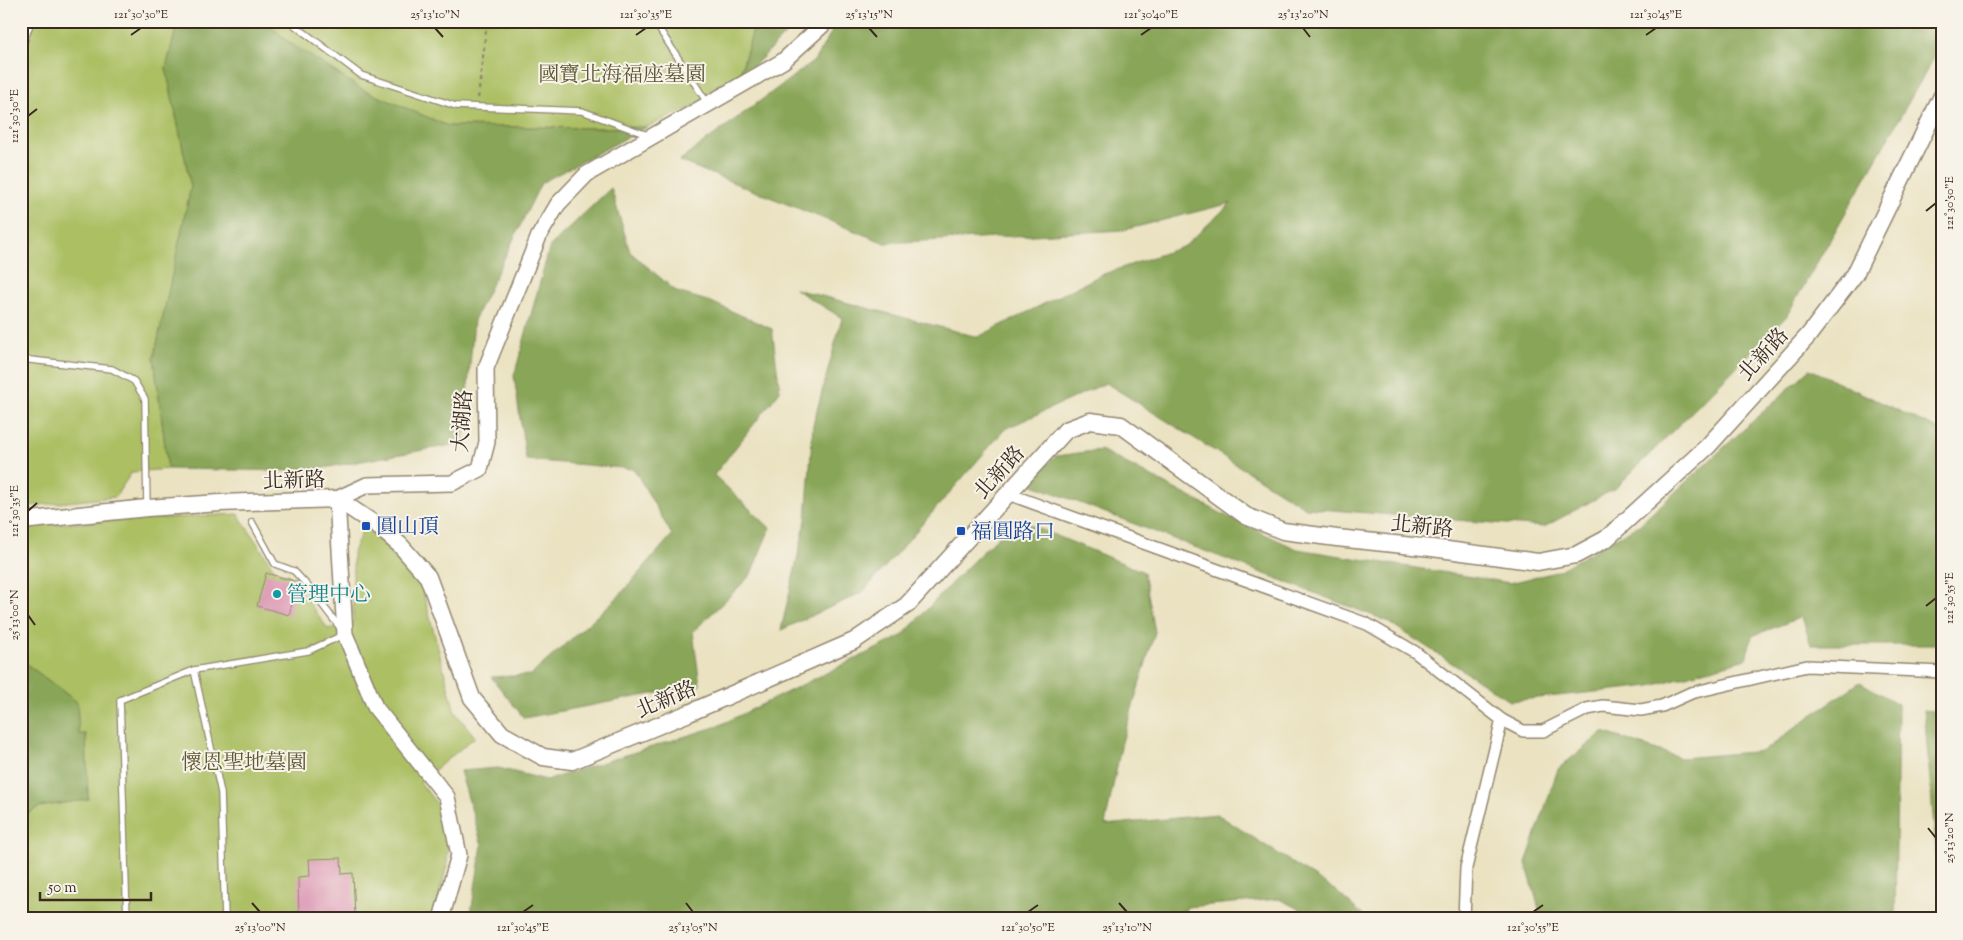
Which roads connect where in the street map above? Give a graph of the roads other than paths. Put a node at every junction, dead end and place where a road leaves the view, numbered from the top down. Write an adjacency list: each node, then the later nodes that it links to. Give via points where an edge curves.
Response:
1 (31, 21): 5 (lane)
2 (289, 21): 8 (lane, via 361,75 456,106 582,111)
3 (654, 21): 7 (lane)
4 (827, 21): 7 (street, 大湖路, via 783,61)
5 (21, 51)
6 (1942, 96): 10 (main road, 北新路, via 1855,274 1808,336 1708,446 1606,539 1576,555 1538,562 1283,531 1246,516 1121,425 1090,421 1066,430)
7 (708, 104): 8 (street, 大湖路)
8 (652, 136): 11 (street, 大湖路, via 588,174 558,204 539,236 486,368 487,442 480,469 452,483 367,485)
9 (21, 359): 12 (lane, via 112,369 134,381 145,399)
10 (1008, 494): 11 (main road, 北新路, via 907,604 854,641 572,761 544,757 502,734 472,698 428,577 380,527); 18 (street, via 1367,624 1415,652)
11 (336, 499): 12 (main road, 北新路); 15 (street)
12 (147, 508): 13 (main road, 北新路)
13 (21, 521)
14 (252, 522): 15 (lane, via 275,564 294,571)
15 (345, 634): 16 (lane, via 308,651); 21 (street, via 375,707 447,797 459,856)
16 (194, 670): 19 (lane, via 120,700); 20 (lane, via 221,793)
17 (1942, 672): 18 (street, via 1807,666 1691,693 1648,709 1603,706 1587,709 1543,731 1522,731)
18 (1502, 720): 22 (street, via 1466,868)
19 (127, 919)
20 (225, 919)
21 (441, 919)
22 (1464, 919)

